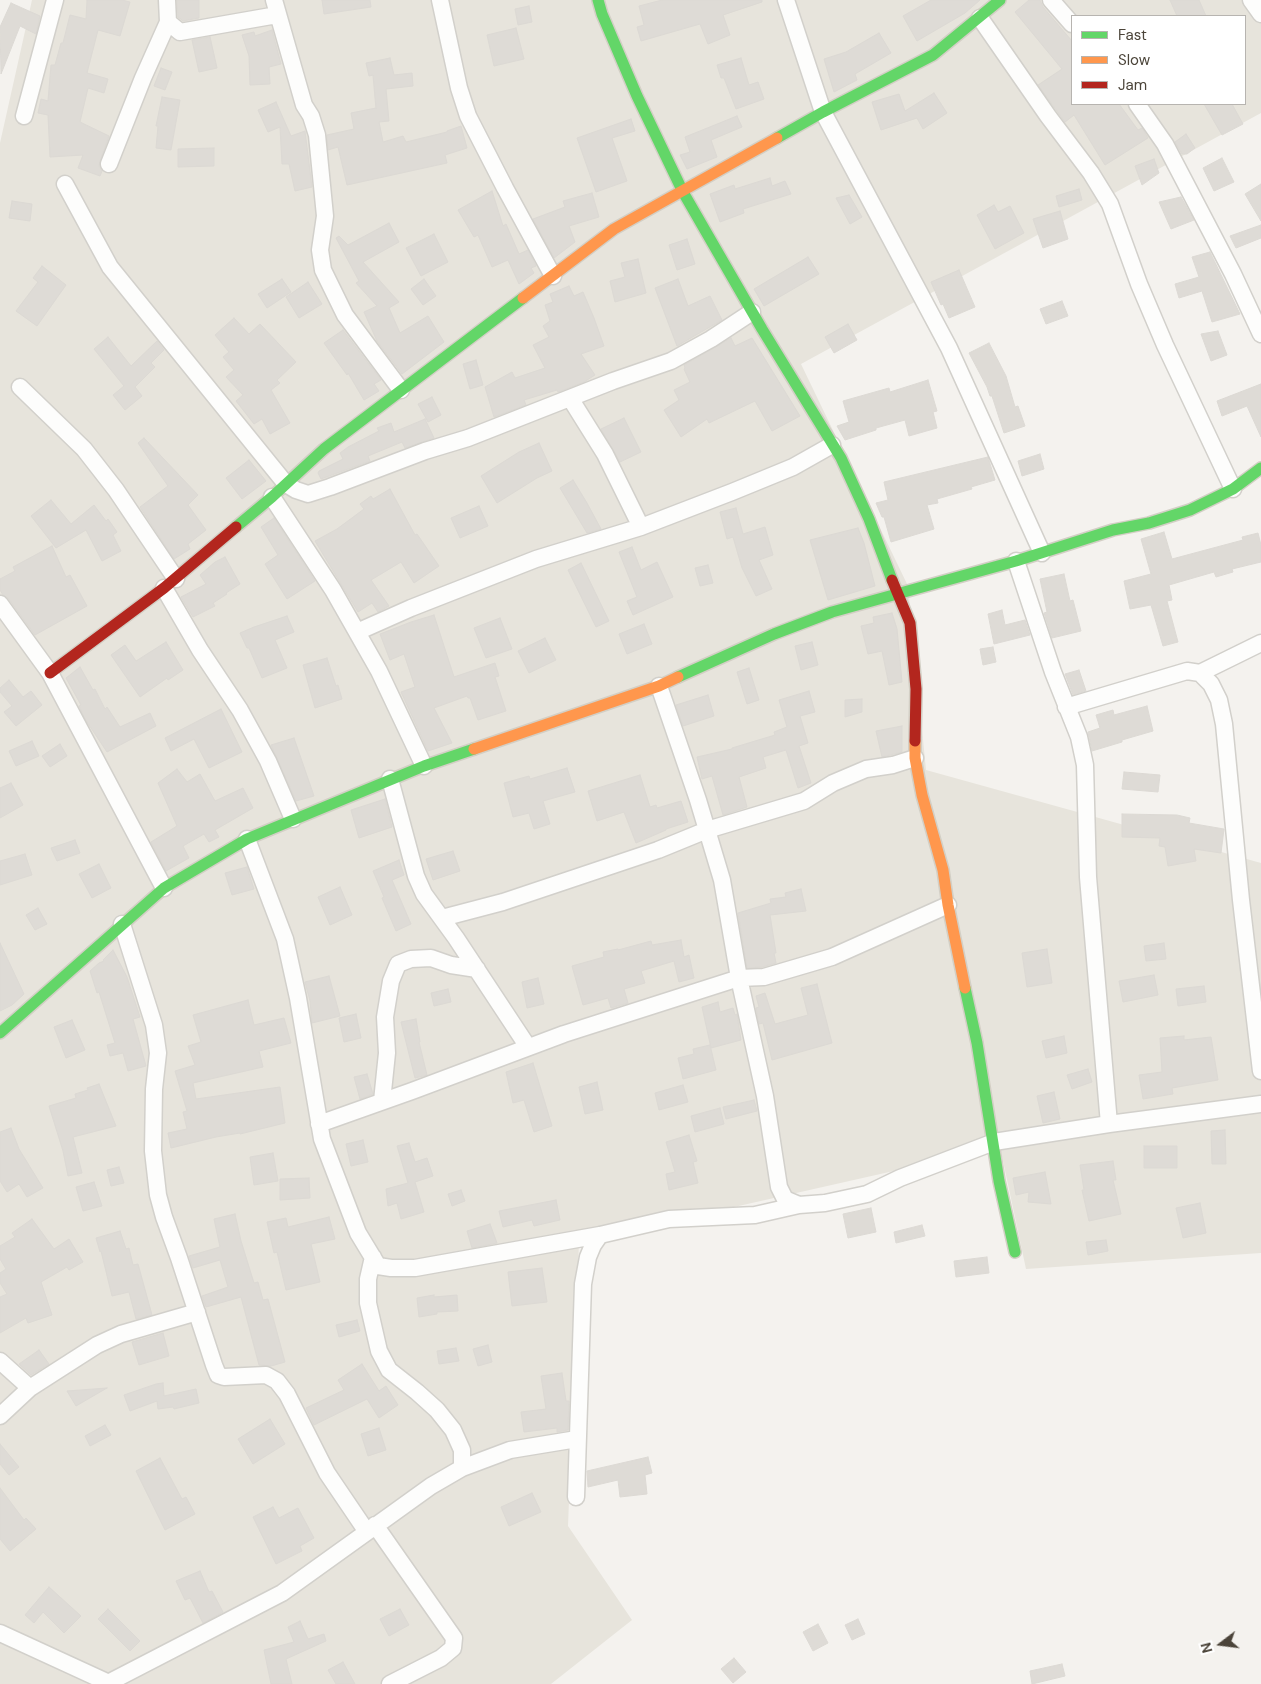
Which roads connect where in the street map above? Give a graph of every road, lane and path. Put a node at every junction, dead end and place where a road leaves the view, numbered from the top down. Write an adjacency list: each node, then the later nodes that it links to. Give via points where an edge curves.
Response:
1 (55, 0): 16 (street)
2 (167, 0): 12 (street)
3 (440, 0): 20 (street, via 468,116)
4 (598, 0): 19 (street, via 636,96)
5 (786, 0): 15 (street)
6 (1000, 0): 11 (street)
7 (1051, 0): 13 (street)
8 (1251, 0): 10 (street)
9 (275, 8): 12 (street, via 180,32); 24 (street, via 304,106 317,135 325,216 320,250 323,270 345,315)
10 (1261, 14)
11 (980, 18): 15 (street, via 933,55); 29 (street, via 1110,204 1139,284)
12 (168, 22): 17 (street)
13 (1071, 23)
14 (1138, 105): 22 (street, via 1165,144)
15 (823, 112): 19 (street); 32 (street, via 949,348)
16 (24, 116)
17 (109, 164)
18 (65, 184): 28 (street, via 110,268)
19 (683, 192): 20 (street, via 614,229); 21 (street)
20 (552, 276): 24 (street)
21 (752, 312): 25 (street, via 671,361); 26 (street)
22 (1261, 334)
23 (20, 386): 34 (street, via 84,448 116,490)
24 (401, 390): 28 (street, via 324,449)
25 (570, 398): 28 (street, via 308,494); 31 (street, via 605,454)
26 (832, 445): 31 (street, via 793,467); 35 (street, via 869,519)
27 (1261, 468): 29 (street)
28 (286, 484): 30 (street)
29 (1233, 488): 32 (street, via 1190,510)
30 (272, 497): 34 (street); 37 (street)
31 (641, 527): 37 (street, via 536,559)
32 (1042, 553): 33 (street)
33 (1016, 561): 35 (street); 42 (street)
34 (170, 583): 39 (street); 46 (street, via 200,650 240,710 268,761)
35 (897, 594): 41 (street, via 832,612 774,634); 43 (street, via 910,623 916,689)
36 (0, 604): 39 (street)
37 (356, 632): 44 (street)
38 (1261, 643): 40 (street)
39 (50, 673): 49 (street)
40 (1200, 673): 42 (street, via 1187,671); 55 (street, via 1211,684 1219,700 1224,724 1241,900)
41 (659, 686): 44 (street); 47 (street)
42 (1066, 707): 62 (street, via 1079,737 1085,766 1088,876)
43 (915, 758): 47 (street, via 866,769 833,783 804,801); 50 (street, via 943,870)
44 (424, 766): 45 (street)
45 (390, 779): 46 (street); 51 (street, via 416,876 424,894)
46 (293, 819): 48 (street)
47 (707, 830): 51 (street, via 658,850 503,902); 54 (street, via 722,880)
48 (246, 839): 49 (street); 61 (street, via 285,938)
49 (164, 888): 52 (street)
50 (948, 905): 54 (street, via 832,957 764,976); 63 (street)
51 (442, 918): 53 (street)
52 (122, 924): 56 (street); 68 (street, via 154,1025 158,1053 153,1151 158,1195)
53 (477, 969): 57 (street); 59 (street, via 431,958 411,959 398,964 391,981 385,1017 387,1053)
54 (739, 978): 57 (street); 64 (street, via 765,1096 779,1187 786,1199)
55 (1259, 1030): 58 (street)
56 (0, 1032)
57 (528, 1047): 59 (street)
58 (1261, 1071)
59 (382, 1101): 61 (street)
60 (1261, 1104): 62 (street)
61 (318, 1124): 67 (street, via 358,1233)
62 (1109, 1124): 63 (street)
63 (994, 1142): 64 (street, via 867,1194); 66 (street)
64 (799, 1205): 65 (street, via 755,1215 669,1219)
65 (600, 1235): 67 (street, via 415,1268 378,1266); 72 (street, via 588,1257 583,1284)
66 (1015, 1252)
67 (373, 1257): 73 (street, via 368,1279 368,1302 379,1351 389,1370 437,1410 453,1430 462,1450)
68 (197, 1312): 70 (street, via 121,1334 97,1345); 75 (street, via 218,1374 224,1377 266,1376 277,1381 287,1394 327,1473)
69 (0, 1361): 70 (street)
70 (30, 1388): 71 (street)
71 (0, 1416)
72 (576, 1439): 73 (street, via 510,1450); 74 (street)
73 (462, 1468): 75 (street)
74 (576, 1497)
75 (371, 1528): 77 (street, via 282,1593); 78 (street, via 454,1638 453,1648 441,1658)
76 (0, 1634): 77 (street)
77 (108, 1684)
78 (390, 1684)

